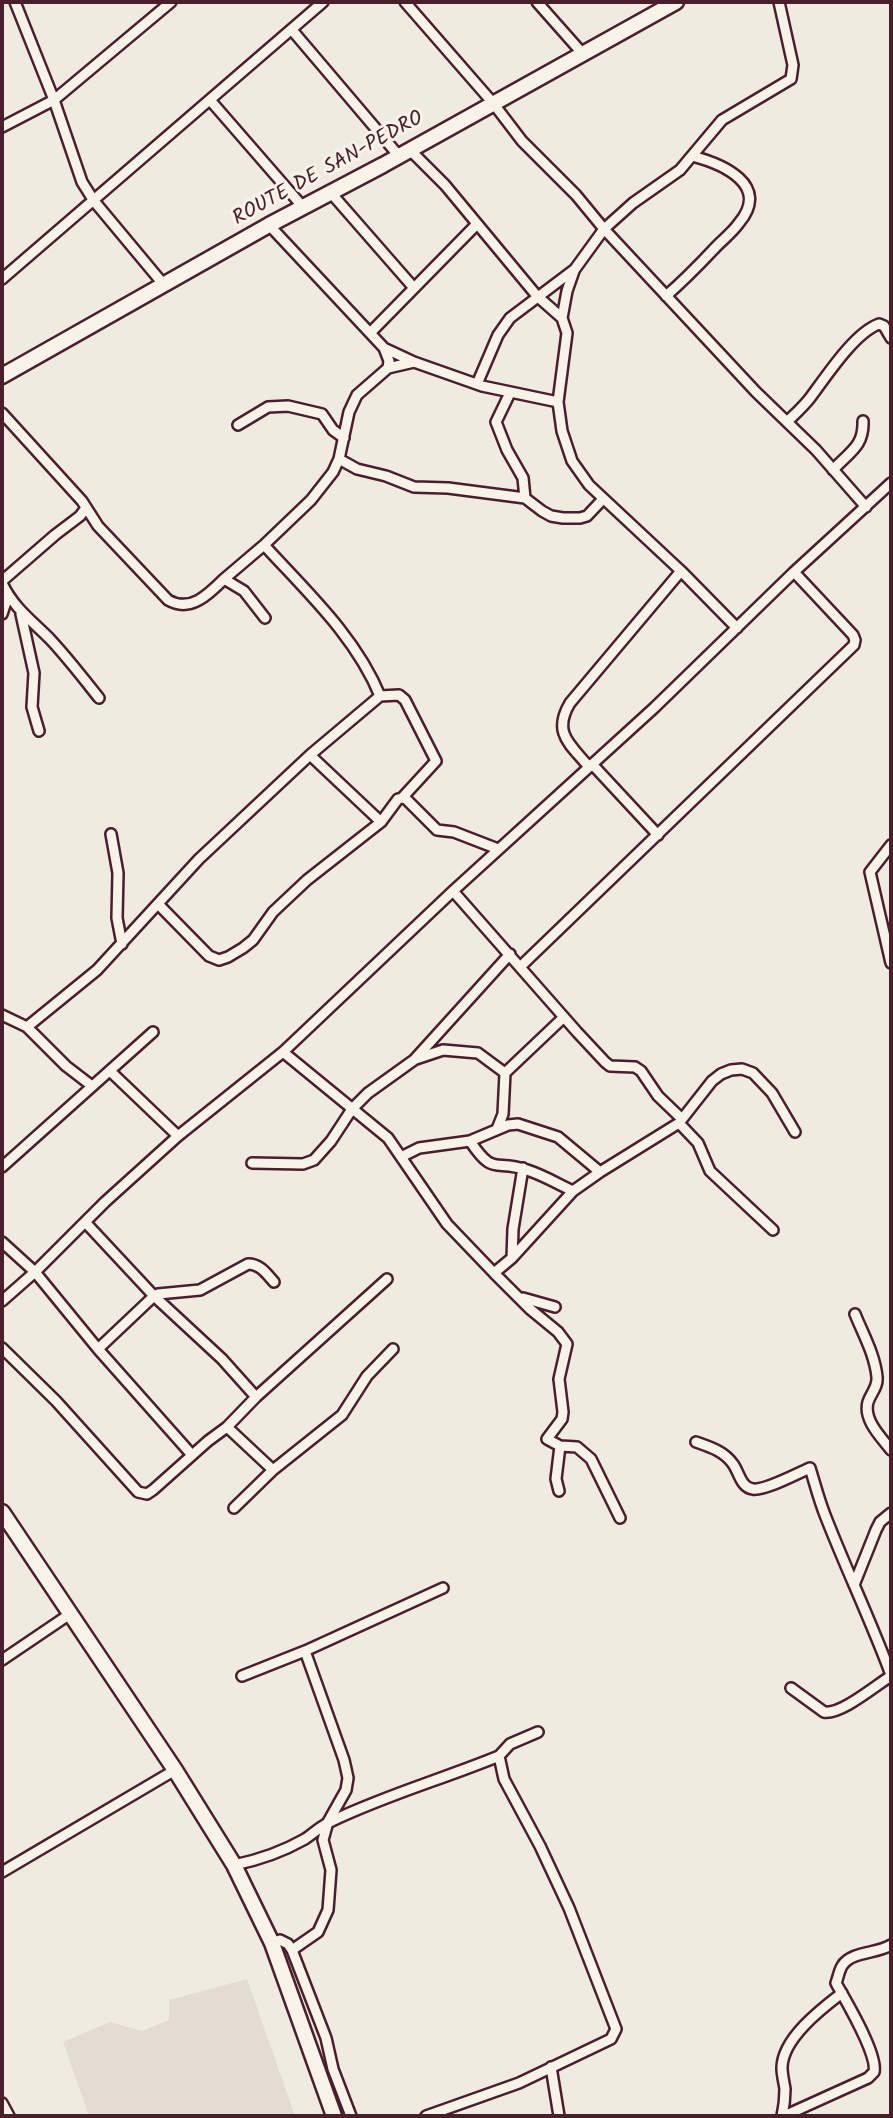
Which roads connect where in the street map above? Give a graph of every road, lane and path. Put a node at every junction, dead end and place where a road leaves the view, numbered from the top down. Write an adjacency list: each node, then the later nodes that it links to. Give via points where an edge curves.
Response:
1 (15, 2): 10 (street)
2 (171, 2): 10 (street)
3 (323, 2): 8 (street)
4 (405, 2): 12 (street)
5 (537, 2): 9 (street)
6 (676, 2): 9 (main road, ROUTE DE SAN-PEDRO)
7 (779, 2): 15 (street, via 793,65 791,79 728,115)
8 (292, 30): 11 (street); 14 (street)
9 (583, 54): 12 (main road, ROUTE DE SAN-PEDRO)
10 (54, 100): 13 (street); 17 (street, via 82,182)
11 (210, 100): 17 (street); 18 (street)
12 (493, 103): 14 (main road, ROUTE DE SAN-PEDRO); 21 (street)
13 (2, 127)
14 (404, 153): 16 (main road, ROUTE DE SAN-PEDRO); 19 (street, via 445,185)
15 (692, 156): 21 (street); 27 (street, via 738,177 750,197 741,222)
16 (331, 194): 18 (main road, ROUTE DE SAN-PEDRO); 25 (street)
17 (94, 201): 23 (street); 24 (street)
18 (303, 207): 20 (main road, ROUTE DE SAN-PEDRO)
19 (477, 224): 25 (street); 26 (street)
20 (269, 225): 24 (main road, ROUTE DE SAN-PEDRO); 29 (street)
21 (604, 229): 22 (street); 27 (street)
22 (575, 270): 26 (street); 28 (street)
23 (2, 279)
24 (164, 285): 34 (main road, ROUTE DE SAN-PEDRO)
25 (414, 288): 29 (street)
26 (537, 296): 28 (street); 35 (street, via 510,318 498,335)
27 (666, 296): 40 (street)
28 (562, 318): 37 (street, via 567,333)
29 (371, 332): 31 (street)
30 (891, 338): 40 (street, via 879,324 872,327)
31 (384, 348): 32 (street); 33 (street)
32 (414, 362): 33 (street); 35 (street)
33 (388, 368): 42 (street, via 354,400)
34 (2, 376)
35 (477, 384): 36 (street)
36 (510, 393): 37 (street); 46 (street, via 496,422 523,478)
37 (558, 401): 47 (street, via 572,461)
38 (2, 413): 49 (street)
39 (863, 421): 44 (street, via 860,441)
40 (787, 422): 44 (street)
41 (238, 425): 42 (street, via 268,407 288,406 321,414)
42 (344, 438): 43 (street)
43 (339, 458): 46 (street, via 357,469 414,487); 50 (street, via 311,500)
44 (833, 470): 48 (street)
45 (891, 483): 48 (street)
46 (525, 498): 47 (street, via 551,516 571,518 587,516)
47 (603, 499): 51 (street)
48 (866, 507): 52 (street)
49 (86, 508): 53 (street, via 174,604 202,599); 54 (street)
50 (264, 545): 53 (street); 60 (street, via 339,626)
51 (681, 571): 59 (street); 64 (street, via 562,716 565,737)
52 (794, 572): 59 (street); 68 (street, via 853,635 854,645)
53 (224, 579): 58 (street, via 244,591)
54 (2, 582): 55 (street)
55 (8, 596): 56 (street); 57 (street)
56 (20, 612): 61 (street, via 57,647); 62 (street, via 34,673 32,708)
57 (2, 614)
58 (265, 618)
59 (737, 628): 64 (street)
60 (380, 696): 63 (street); 65 (street, via 399,695 405,700 435,758)
61 (99, 698)
62 (39, 732)
63 (310, 755): 66 (street); 72 (street)
64 (590, 766): 68 (street); 70 (street)
65 (402, 798): 66 (street); 70 (street, via 437,830)
66 (381, 822): 72 (street, via 307,880 273,912 253,940 228,957 209,956)
67 (111, 834): 73 (street)
68 (658, 835): 76 (street)
69 (891, 845): 75 (street, via 870,872)
70 (498, 849): 71 (street)
71 (453, 891): 74 (street); 81 (street)
72 (158, 904): 73 (street)
73 (122, 944): 79 (street)
74 (510, 954): 76 (street); 82 (street)
75 (891, 962)
76 (520, 967): 78 (street)
77 (2, 1015): 79 (street)
78 (564, 1017): 84 (street); 87 (street, via 610,1066 641,1071)
79 (27, 1027): 85 (street)
80 (153, 1032): 83 (street)
81 (283, 1052): 86 (street); 90 (street)
82 (414, 1060): 84 (street, via 443,1050 478,1053); 86 (street)
83 (110, 1070): 85 (street); 90 (street)
84 (505, 1073): 88 (street)
85 (92, 1086): 94 (street)
86 (352, 1109): 92 (street, via 387,1138); 93 (street, via 314,1160)
87 (680, 1121): 89 (street, via 712,1081 741,1069 763,1082); 96 (street); 99 (street, via 698,1143 710,1171)
88 (498, 1129): 91 (street); 96 (street, via 518,1124 553,1134)
89 (795, 1132)
90 (178, 1136): 98 (street)
91 (470, 1141): 92 (street, via 428,1146); 95 (street, via 490,1164)
92 (401, 1157): 103 (street, via 447,1224)
93 (253, 1163)
94 (2, 1167)
95 (523, 1168): 97 (street); 101 (street)
96 (600, 1172): 97 (street)
97 (573, 1191): 101 (street)
98 (85, 1222): 102 (street); 106 (street)
99 (773, 1230)
100 (2, 1242): 102 (street)
101 (512, 1258): 103 (street)
102 (35, 1272): 108 (street); 112 (street)
103 (494, 1273): 107 (street)
104 (387, 1279): 114 (street)
105 (274, 1282): 106 (street, via 256,1264 248,1264 200,1290)
106 (154, 1296): 112 (street); 114 (street)
107 (520, 1298): 109 (street); 117 (street, via 567,1344 559,1374 562,1419 547,1438)
108 (2, 1301)
109 (555, 1307)
110 (855, 1314): 118 (street, via 877,1380 867,1413)
111 (2, 1348): 119 (street, via 138,1492 153,1490)
112 (98, 1349): 119 (street)
113 (393, 1349): 120 (street, via 367,1376 342,1415)
114 (256, 1397): 115 (street)
115 (227, 1427): 119 (street); 120 (street)
116 (696, 1441): 126 (street, via 726,1456 751,1489 810,1468)
117 (560, 1446): 121 (street); 125 (street, via 577,1447 591,1459)
118 (891, 1450)
119 (192, 1455)
120 (273, 1470): 122 (street)
121 (559, 1491)
122 (234, 1508)
123 (2, 1512): 128 (main road)
124 (891, 1513): 126 (street, via 880,1522)
125 (620, 1518)
126 (854, 1586): 131 (street)
127 (443, 1588): 129 (street)
128 (70, 1614): 130 (street); 136 (main road)
129 (305, 1651): 132 (street); 137 (street, via 348,1778)
130 (2, 1660)
131 (891, 1675): 133 (street, via 831,1713)
132 (242, 1676)
133 (791, 1688)
134 (538, 1732): 135 (street, via 510,1744)
135 (499, 1756): 137 (street); 144 (street, via 504,1779 569,1908 616,2028 611,2039)
136 (175, 1770): 138 (main road); 139 (street)
137 (328, 1822): 138 (street, via 260,1860); 142 (street, via 323,1840 331,1870 328,1910 318,1932)
138 (234, 1865): 140 (main road)
139 (2, 1872)
140 (272, 1943): 142 (street, via 279,1940); 147 (main road)
141 (891, 1945): 143 (street, via 848,1960 836,1983)
142 (292, 1950): 148 (street)
143 (842, 1993): 151 (street, via 804,2026 787,2052 782,2066); 151 (street, via 874,2059 874,2072)
144 (551, 2067): 149 (street); 150 (street)
145 (2, 2103): 146 (street)
146 (9, 2116)
147 (334, 2116)
148 (351, 2116)
149 (426, 2116)
150 (559, 2116)
151 (783, 2116)

